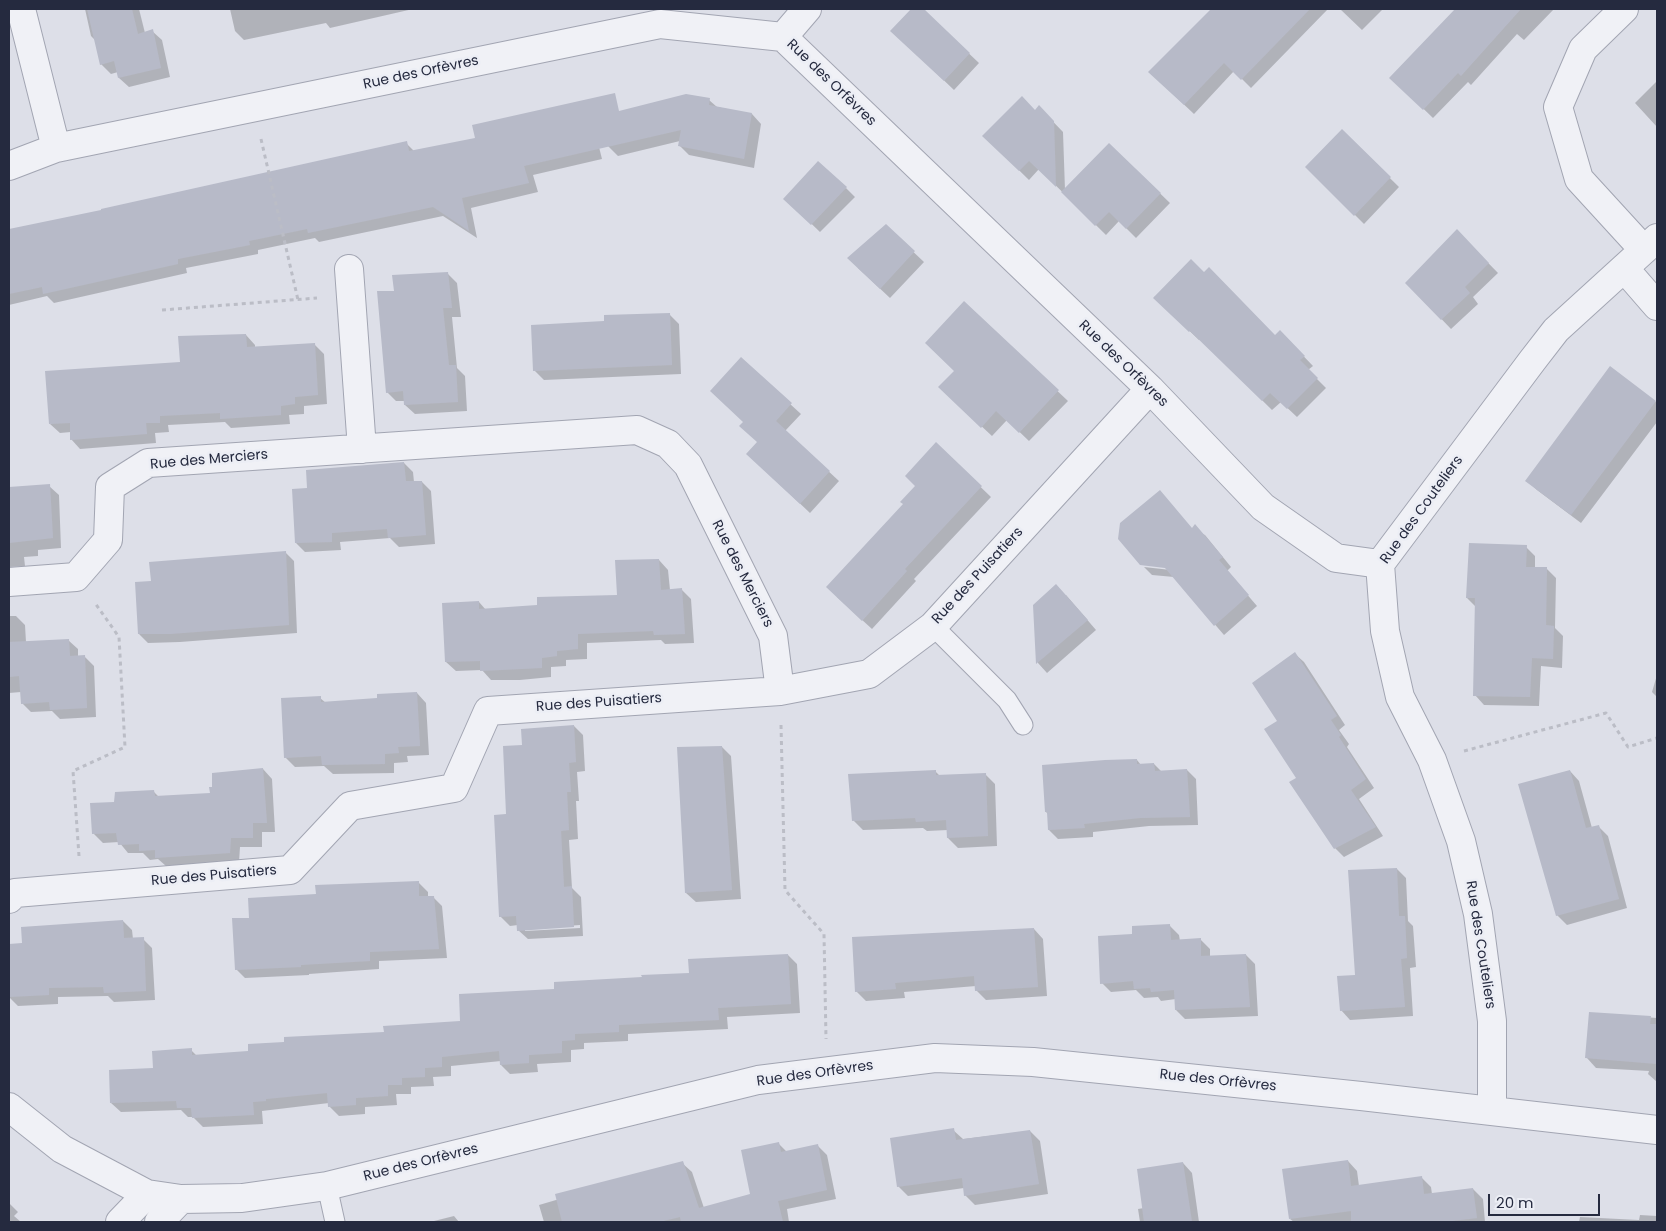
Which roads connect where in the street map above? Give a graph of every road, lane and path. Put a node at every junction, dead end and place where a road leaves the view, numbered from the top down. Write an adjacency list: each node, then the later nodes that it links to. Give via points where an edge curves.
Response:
1 (21, 9): 6 (street)
2 (807, 9): 4 (street)
3 (1624, 9): 8 (street, via 1583,49 1558,107 1579,179)
4 (783, 37): 5 (street, Rue des Orfèvres, via 660,24); 15 (street, Rue des Orfèvres)
5 (254, 107): 6 (street, Rue des Orfèvres); 12 (path)
6 (56, 148): 7 (street, Rue des Orfèvres)
7 (9, 166)
8 (1651, 244): 9 (street, Rue des Couteliers)
9 (1624, 268): 13 (street); 17 (street, Rue des Couteliers, via 1556,330)
10 (349, 269): 11 (street)
11 (350, 296): 12 (path); 16 (street)
12 (298, 300): 14 (path)
13 (1657, 306)
14 (162, 310)
15 (1150, 390): 17 (street, Rue des Orfèvres, via 1263,507 1336,558); 20 (street, Rue des Puisatiers)
16 (362, 449): 18 (street, Rue des Merciers, via 148,463 110,487 108,540); 21 (street, Rue des Merciers, via 637,430 668,444 688,465 773,636)
17 (1380, 564): 24 (street, Rue des Couteliers, via 1385,631 1400,697)
18 (76, 576): 19 (street); 25 (path, via 119,637 125,747 73,771)
19 (9, 582)
20 (933, 626): 21 (street, Rue des Puisatiers, via 870,674); 22 (lane, via 1007,700)
21 (780, 691): 25 (street, Rue des Puisatiers, via 488,710 454,788 350,806 290,870); 27 (path, via 785,890 824,934)
22 (1023, 725)
23 (1657, 738): 24 (path, via 1628,747 1606,713)
24 (1432, 760): 29 (street, Rue des Couteliers, via 1461,841 1478,914 1492,1021)
25 (81, 886): 26 (street, Rue des Puisatiers, via 15,893)
26 (9, 899)
27 (826, 1072): 29 (street, Rue des Orfèvres, via 935,1058 1033,1062); 31 (street, Rue des Orfèvres, via 758,1080)
28 (9, 1107): 32 (street, Rue des Orfèvres, via 62,1149)
29 (1492, 1111): 30 (street, Rue des Orfèvres)
30 (1657, 1130)
31 (327, 1186): 33 (street, Rue des Orfèvres, via 242,1198); 36 (lane)
32 (147, 1194): 33 (street, Rue des Orfèvres); 34 (street)
33 (181, 1199): 35 (street)
34 (120, 1222)
35 (159, 1222)
36 (335, 1222)

